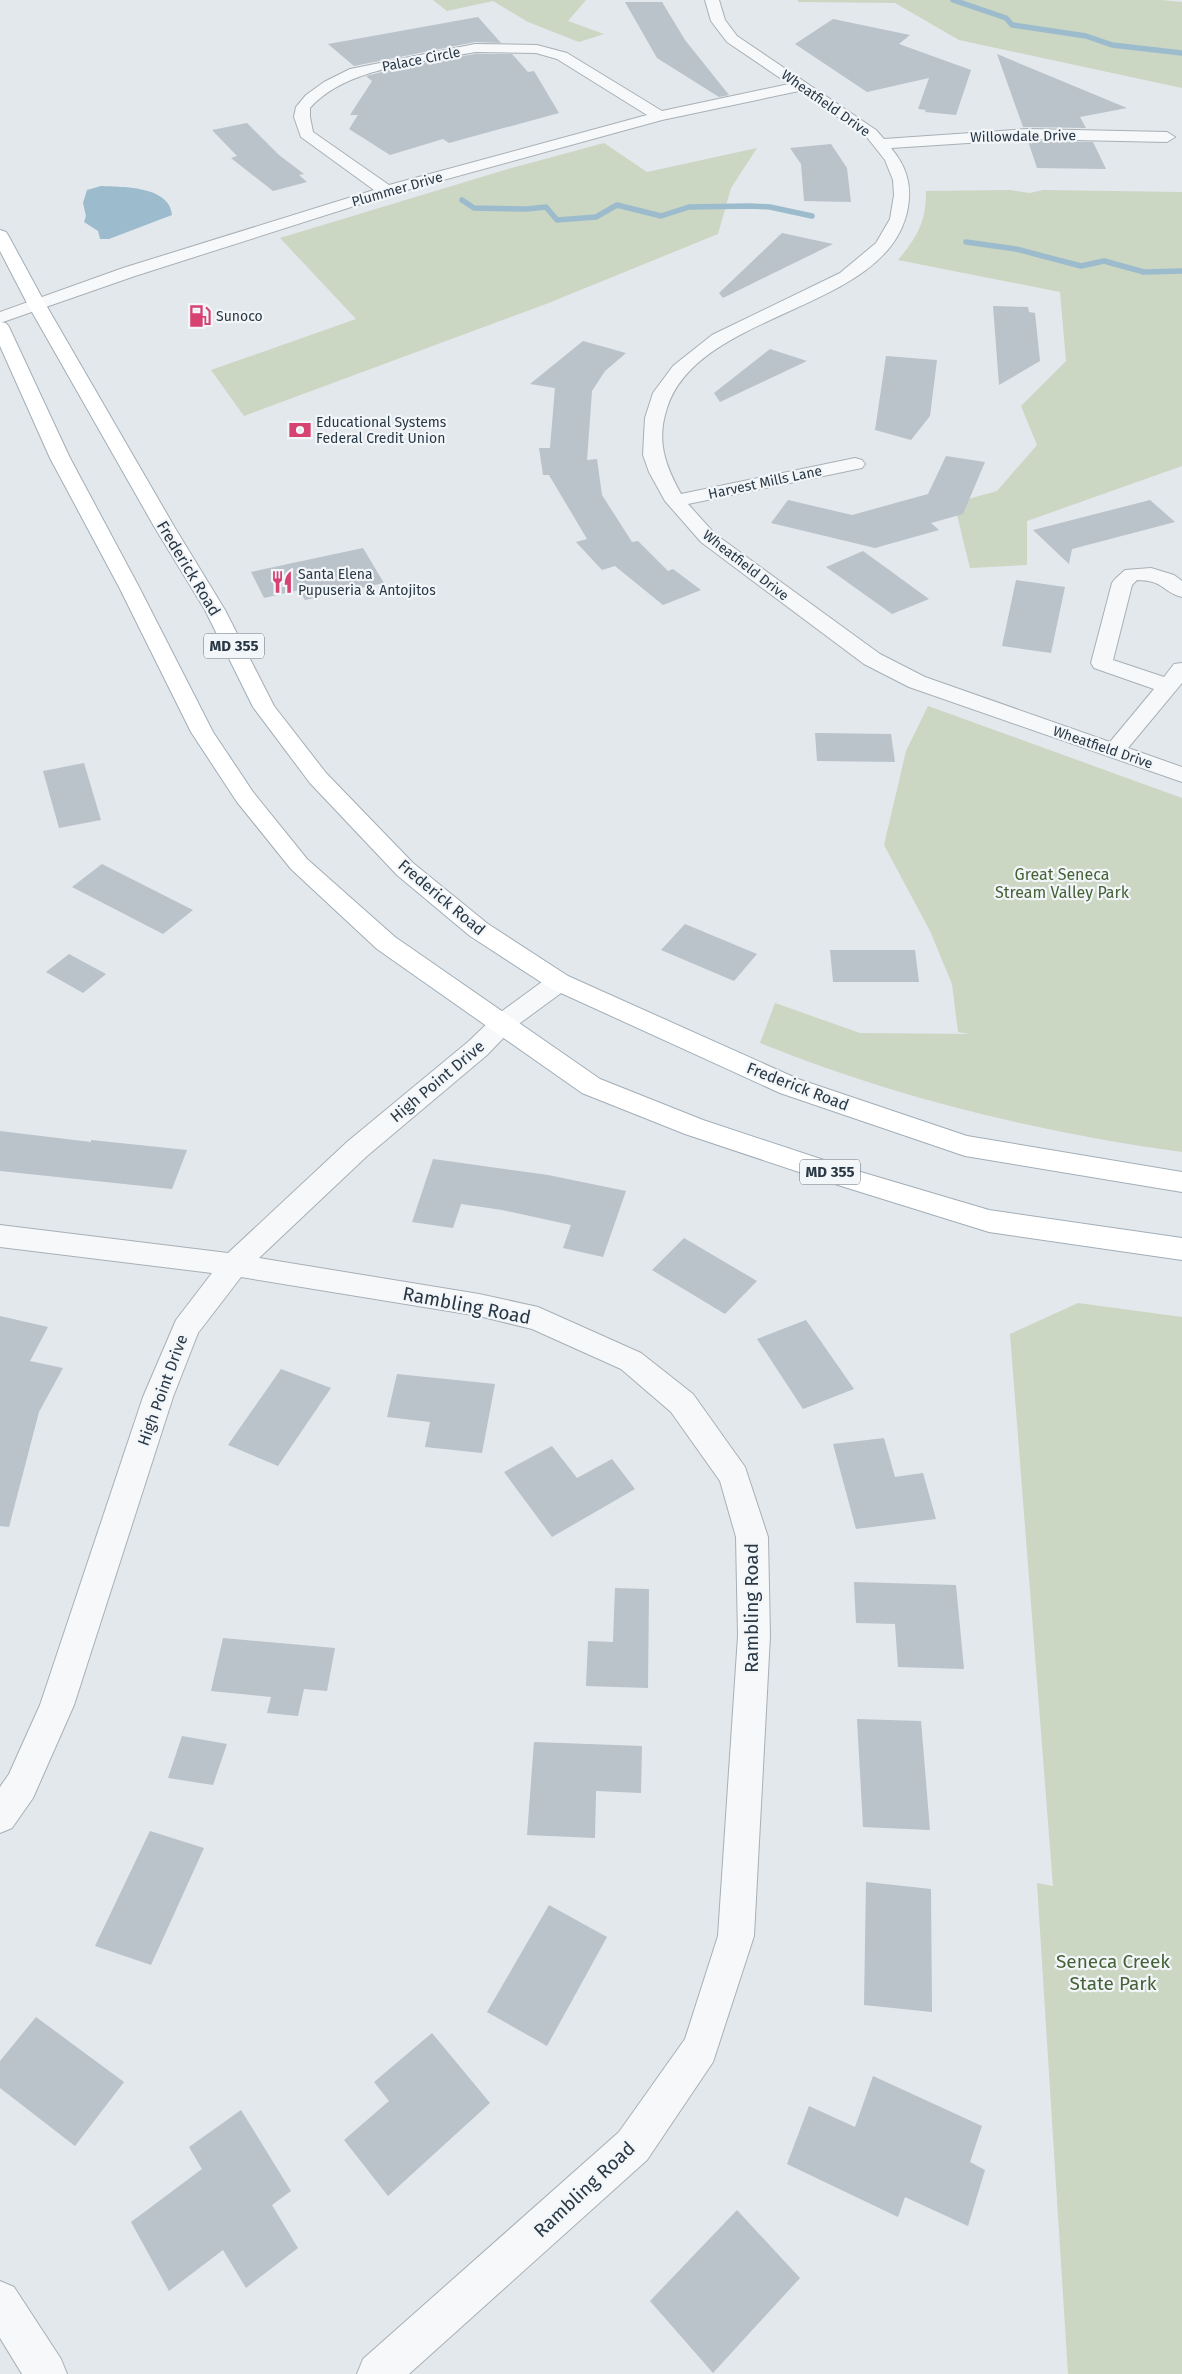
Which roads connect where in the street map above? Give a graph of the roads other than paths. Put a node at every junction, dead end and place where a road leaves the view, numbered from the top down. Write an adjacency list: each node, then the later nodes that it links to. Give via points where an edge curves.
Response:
1 (712, 0): 2 (street, Wheatfield Drive, via 718,21 732,39)
2 (802, 86): 3 (street, Plummer Drive); 5 (street, Wheatfield Drive, via 871,133)
3 (660, 116): 6 (street, Plummer Drive); 6 (street, Palace Circle, via 562,56 537,50 475,48 355,72 329,84 303,107 306,134)
4 (1167, 137): 5 (street, Willowdale Drive, via 1028,134)
5 (880, 144): 12 (street, Wheatfield Drive, via 892,159 902,195 898,219 883,246 846,276 718,339 679,370 662,392 654,418 653,455)
6 (386, 191): 8 (street, Plummer Drive, via 129,272)
7 (0, 235): 8 (main road, Frederick Road / MD 355)
8 (37, 305): 9 (street, Plummer Drive); 18 (main road, Frederick Road / MD 355, via 164,528 215,610 264,707 318,778 405,869 479,930)
9 (0, 318)
10 (0, 327): 19 (main road, MD 355, via 60,458 202,732 245,797 300,864 365,926)
11 (855, 464): 12 (street, Harvest Mills Lane)
12 (675, 501): 16 (street, Wheatfield Drive, via 708,538 872,659 917,682)
13 (1182, 591): 15 (street, via 1167,579 1151,574 1132,574 1122,583 1102,663)
14 (1182, 669): 15 (street)
15 (1167, 686): 16 (street)
16 (1114, 751): 17 (street, Wheatfield Drive)
17 (1182, 775)
18 (558, 982): 19 (street, High Point Drive); 20 (main road, Frederick Road / MD 355, via 789,1086 965,1146)
19 (503, 1024): 22 (main road, MD 355, via 590,1086 694,1127 989,1221); 23 (street, High Point Drive, via 357,1149)
20 (1182, 1182)
21 (0, 1236): 23 (street, Rambling Road)
22 (1182, 1249)
23 (234, 1264): 24 (street, High Point Drive, via 186,1328 158,1397 57,1705 21,1786); 27 (street, Rambling Road, via 479,1305 538,1319 630,1361 682,1403 734,1476 752,1537 754,1636 736,1936 700,2050 634,2146)
24 (0, 1816)
25 (0, 2301): 26 (street)
26 (46, 2374)
27 (378, 2374)

